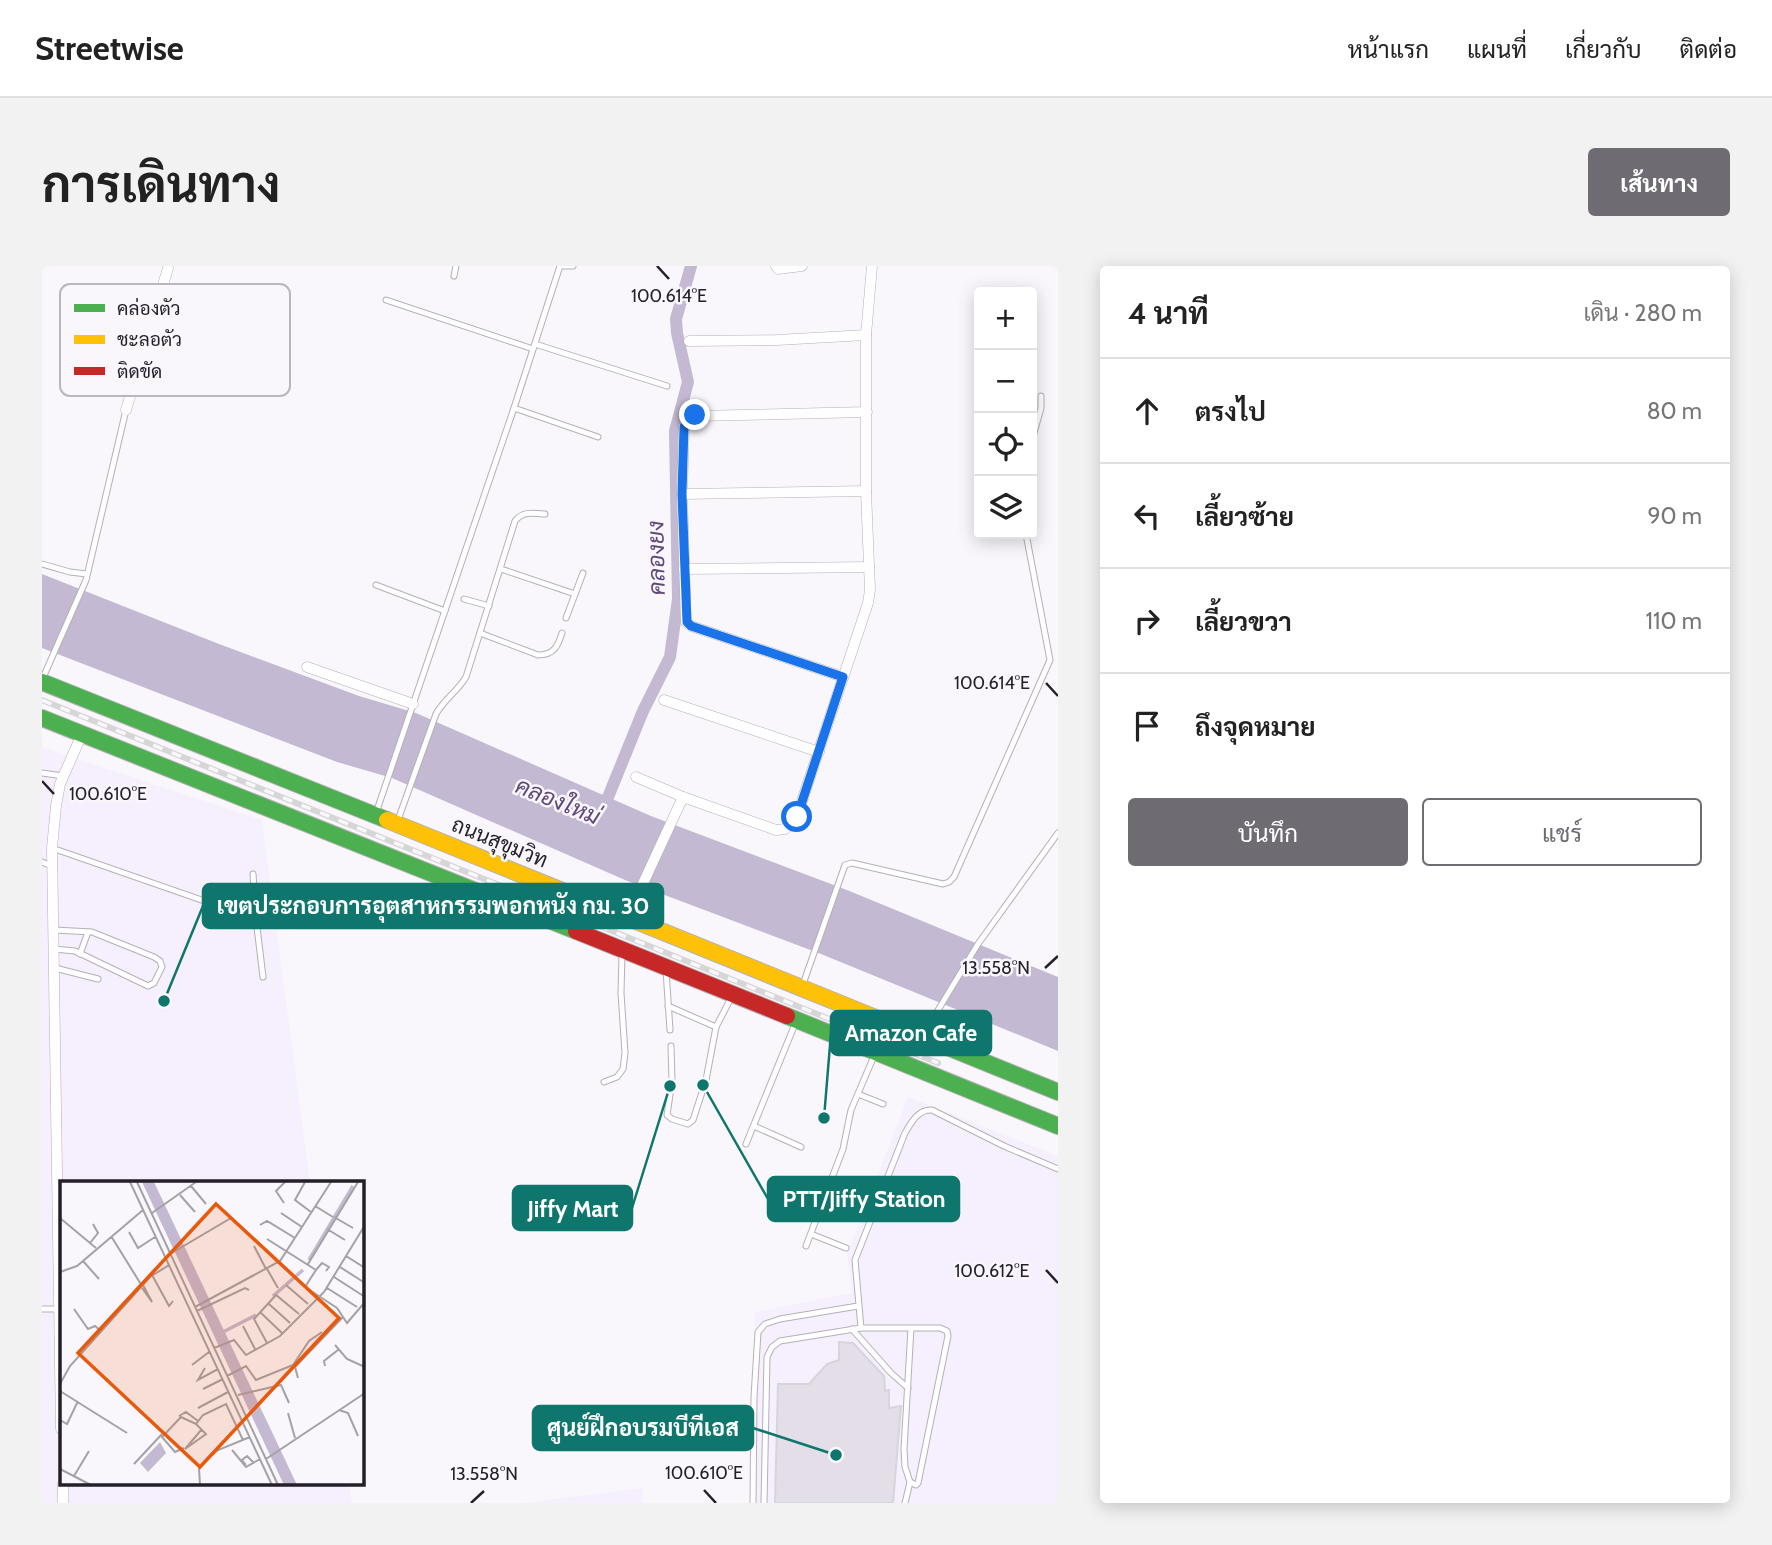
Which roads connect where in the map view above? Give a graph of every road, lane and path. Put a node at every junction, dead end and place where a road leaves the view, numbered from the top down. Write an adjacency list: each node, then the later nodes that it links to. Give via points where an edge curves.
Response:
1 (456, 266): 8 (lane)
2 (560, 266): 3 (lane); 13 (lane)
3 (573, 266)
4 (776, 266): 5 (street)
5 (802, 266)
6 (872, 266): 11 (street)
7 (169, 268): 9 (street)
8 (454, 276)
9 (164, 284)
10 (386, 300): 13 (lane)
11 (866, 335): 12 (street); 19 (street)
12 (689, 341)
13 (534, 347): 14 (lane); 17 (lane)
14 (667, 386)
15 (130, 396): 18 (street)
16 (1041, 396): 20 (lane)
17 (514, 408): 21 (lane); 36 (lane)
18 (126, 410): 31 (lane)
19 (867, 412): 22 (street); 23 (street, via 695,415 684,427)
20 (1037, 422)
21 (598, 437)
22 (866, 491): 23 (street); 27 (street)
23 (682, 494): 29 (street)
24 (545, 514): 28 (lane, via 526,513 515,521)
25 (1027, 539): 69 (lane, via 1050,660 954,877 943,884 845,865)
26 (42, 564): 31 (lane)
27 (869, 567): 29 (street); 41 (street, via 868,603)
28 (501, 569): 33 (lane); 35 (lane)
29 (684, 569): 41 (street, via 685,615 691,626)
30 (583, 573): 33 (lane)
31 (86, 577): 42 (lane)
32 (376, 585): 36 (lane)
33 (575, 594): 37 (lane)
34 (464, 599): 35 (lane)
35 (489, 606): 38 (lane)
36 (445, 611): 44 (lane)
37 (566, 618)
38 (480, 633): 39 (lane, via 538,655 554,651); 53 (lane, via 466,677 436,713)
39 (562, 633)
40 (307, 667): 44 (street)
41 (843, 677): 47 (street)
42 (42, 681): 52 (highway, ถนนสุขุมวิท)
43 (664, 700): 47 (street)
44 (413, 706): 52 (lane)
45 (42, 718): 46 (highway)
46 (82, 734): 49 (street); 63 (highway)
47 (819, 752): 51 (street, via 797,817 785,828 776,830)
48 (42, 773): 49 (lane)
49 (63, 776): 55 (street)
50 (636, 777): 51 (street)
51 (683, 797): 58 (street)
52 (376, 814): 53 (highway, ถนนสุขุมวิท)
53 (397, 822): 58 (highway, ถนนสุขุมวิท)
54 (1058, 833): 75 (lane, via 978,944)
55 (52, 848): 56 (street); 59 (lane)
56 (47, 864): 62 (street)
57 (253, 874): 59 (lane)
58 (628, 916): 69 (highway, ถนนสุขุมวิท)
59 (256, 919): 67 (lane)
60 (88, 932): 62 (lane); 64 (lane); 64 (lane, via 153,957 162,967 148,986)
61 (42, 939): 62 (street)
62 (54, 939): 64 (lane); 66 (street)
63 (622, 949): 65 (highway); 78 (lane, via 623,1069)
64 (80, 954)
65 (666, 967): 70 (highway); 71 (lane)
66 (55, 968): 68 (lane); 90 (street)
67 (263, 977)
68 (99, 979)
69 (801, 989): 75 (highway, ถนนสุขุมวิท)
70 (733, 995): 72 (highway); 73 (lane)
71 (668, 1006): 73 (lane); 74 (lane)
72 (796, 1021): 77 (highway); 82 (lane)
73 (716, 1027): 76 (lane, via 706,1080 688,1125 667,1115)
74 (670, 1030)
75 (922, 1037): 79 (highway, ถนนสุขุมวิท)
76 (671, 1046)
77 (875, 1054): 80 (lane); 83 (highway)
78 (604, 1082)
79 (1058, 1092)
80 (858, 1094): 81 (lane); 87 (lane)
81 (883, 1104)
82 (754, 1126): 84 (lane); 85 (lane)
83 (1058, 1126)
84 (746, 1144)
85 (801, 1147)
86 (1058, 1169): 91 (lane, via 932,1110 922,1111 905,1133 855,1261)
87 (811, 1234): 88 (lane); 89 (lane)
88 (806, 1246)
89 (846, 1248)
90 (60, 1258): 93 (street)
91 (858, 1306): 94 (lane); 100 (lane, via 769,1321 758,1332)
92 (42, 1309): 93 (lane)
93 (58, 1309): 98 (street)
94 (861, 1328): 95 (lane); 96 (lane)
95 (911, 1328): 97 (lane); 99 (lane, via 940,1328 948,1336 918,1483)
96 (852, 1329): 97 (lane); 101 (lane, via 780,1341 772,1347 765,1379)
97 (908, 1388): 99 (lane, via 904,1449)
98 (60, 1389)
99 (910, 1482): 102 (lane)
100 (753, 1503)
101 (764, 1503)
102 (905, 1503)

